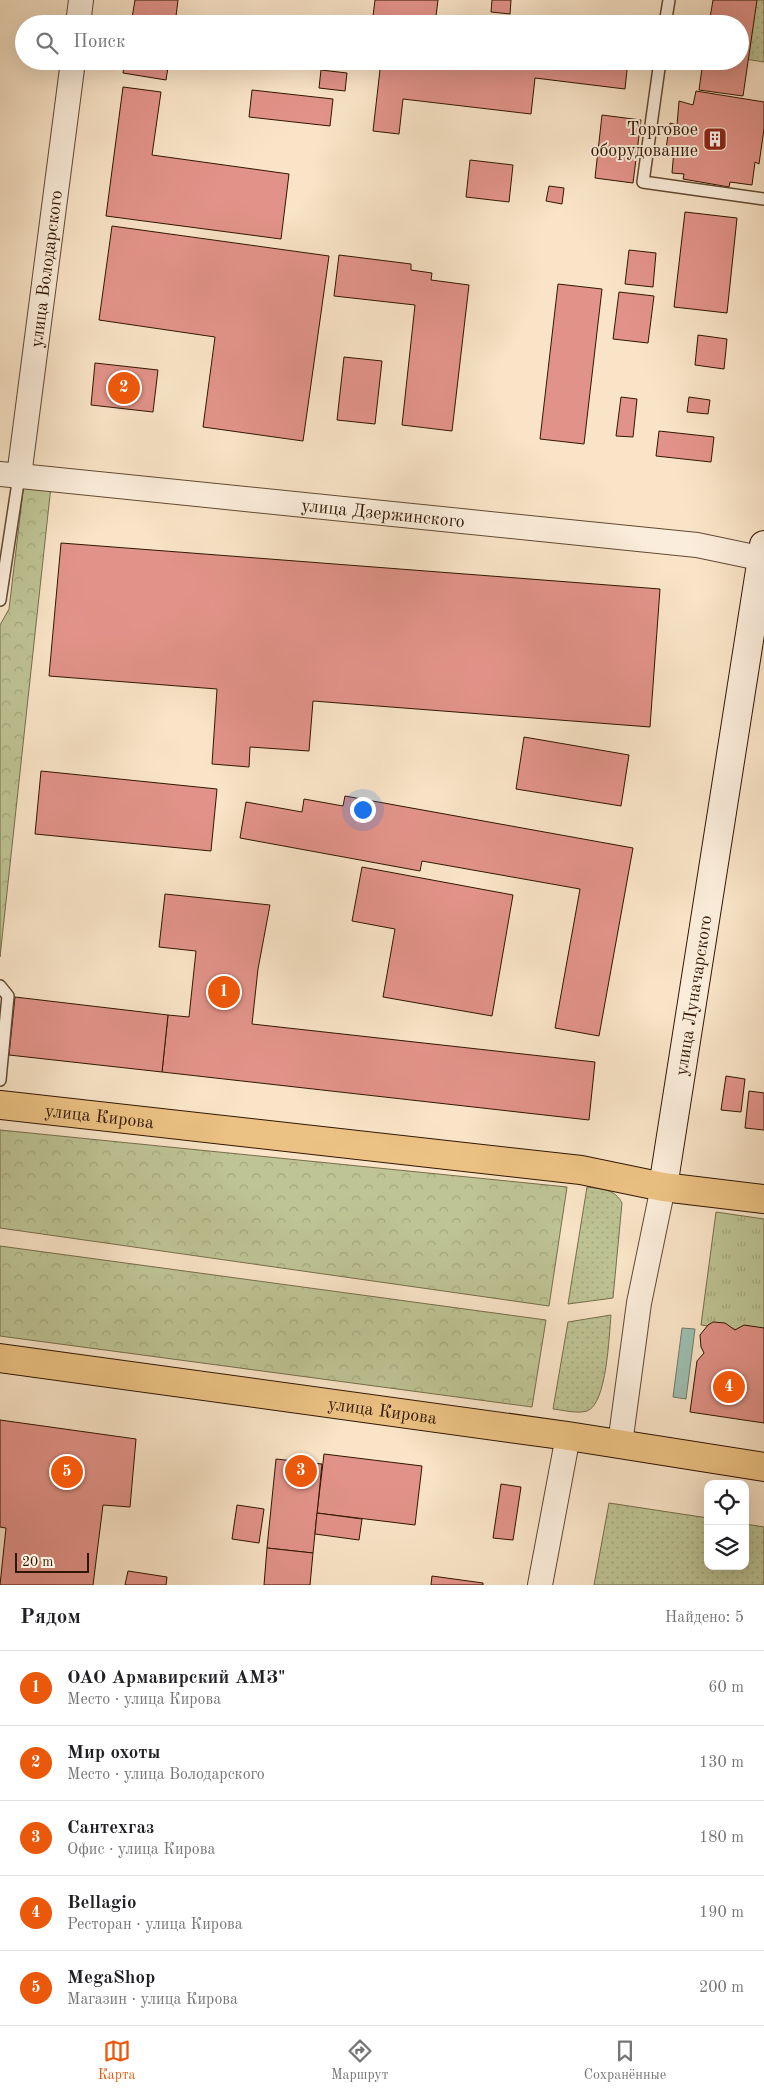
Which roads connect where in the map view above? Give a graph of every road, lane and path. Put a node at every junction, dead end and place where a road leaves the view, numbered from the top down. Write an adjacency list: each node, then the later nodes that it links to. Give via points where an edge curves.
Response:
1 (81, 0): 3 (street)
2 (669, 0): 4 (lane)
3 (79, 15)
4 (666, 15)
5 (72, 70): 8 (street, улица Володарского)
6 (659, 70): 7 (lane, via 643,182)
7 (764, 199)
8 (10, 475): 9 (street, улица Дзержинского); 10 (lane)
9 (763, 554): 14 (street, улица Луначарского)
10 (0, 600)
11 (0, 986): 12 (lane, via 8,996)
12 (0, 1080)
13 (0, 1105): 14 (main road, улица Кирова, via 582,1170)
14 (663, 1187): 15 (main road, улица Кирова); 18 (street, улица Луначарского, via 639,1303)
15 (764, 1199)
16 (0, 1358): 17 (main road, улица Кирова)
17 (568, 1436): 18 (main road, улица Кирова); 20 (street)
18 (620, 1444): 19 (main road, улица Кирова)
19 (764, 1467)
20 (540, 1585)

